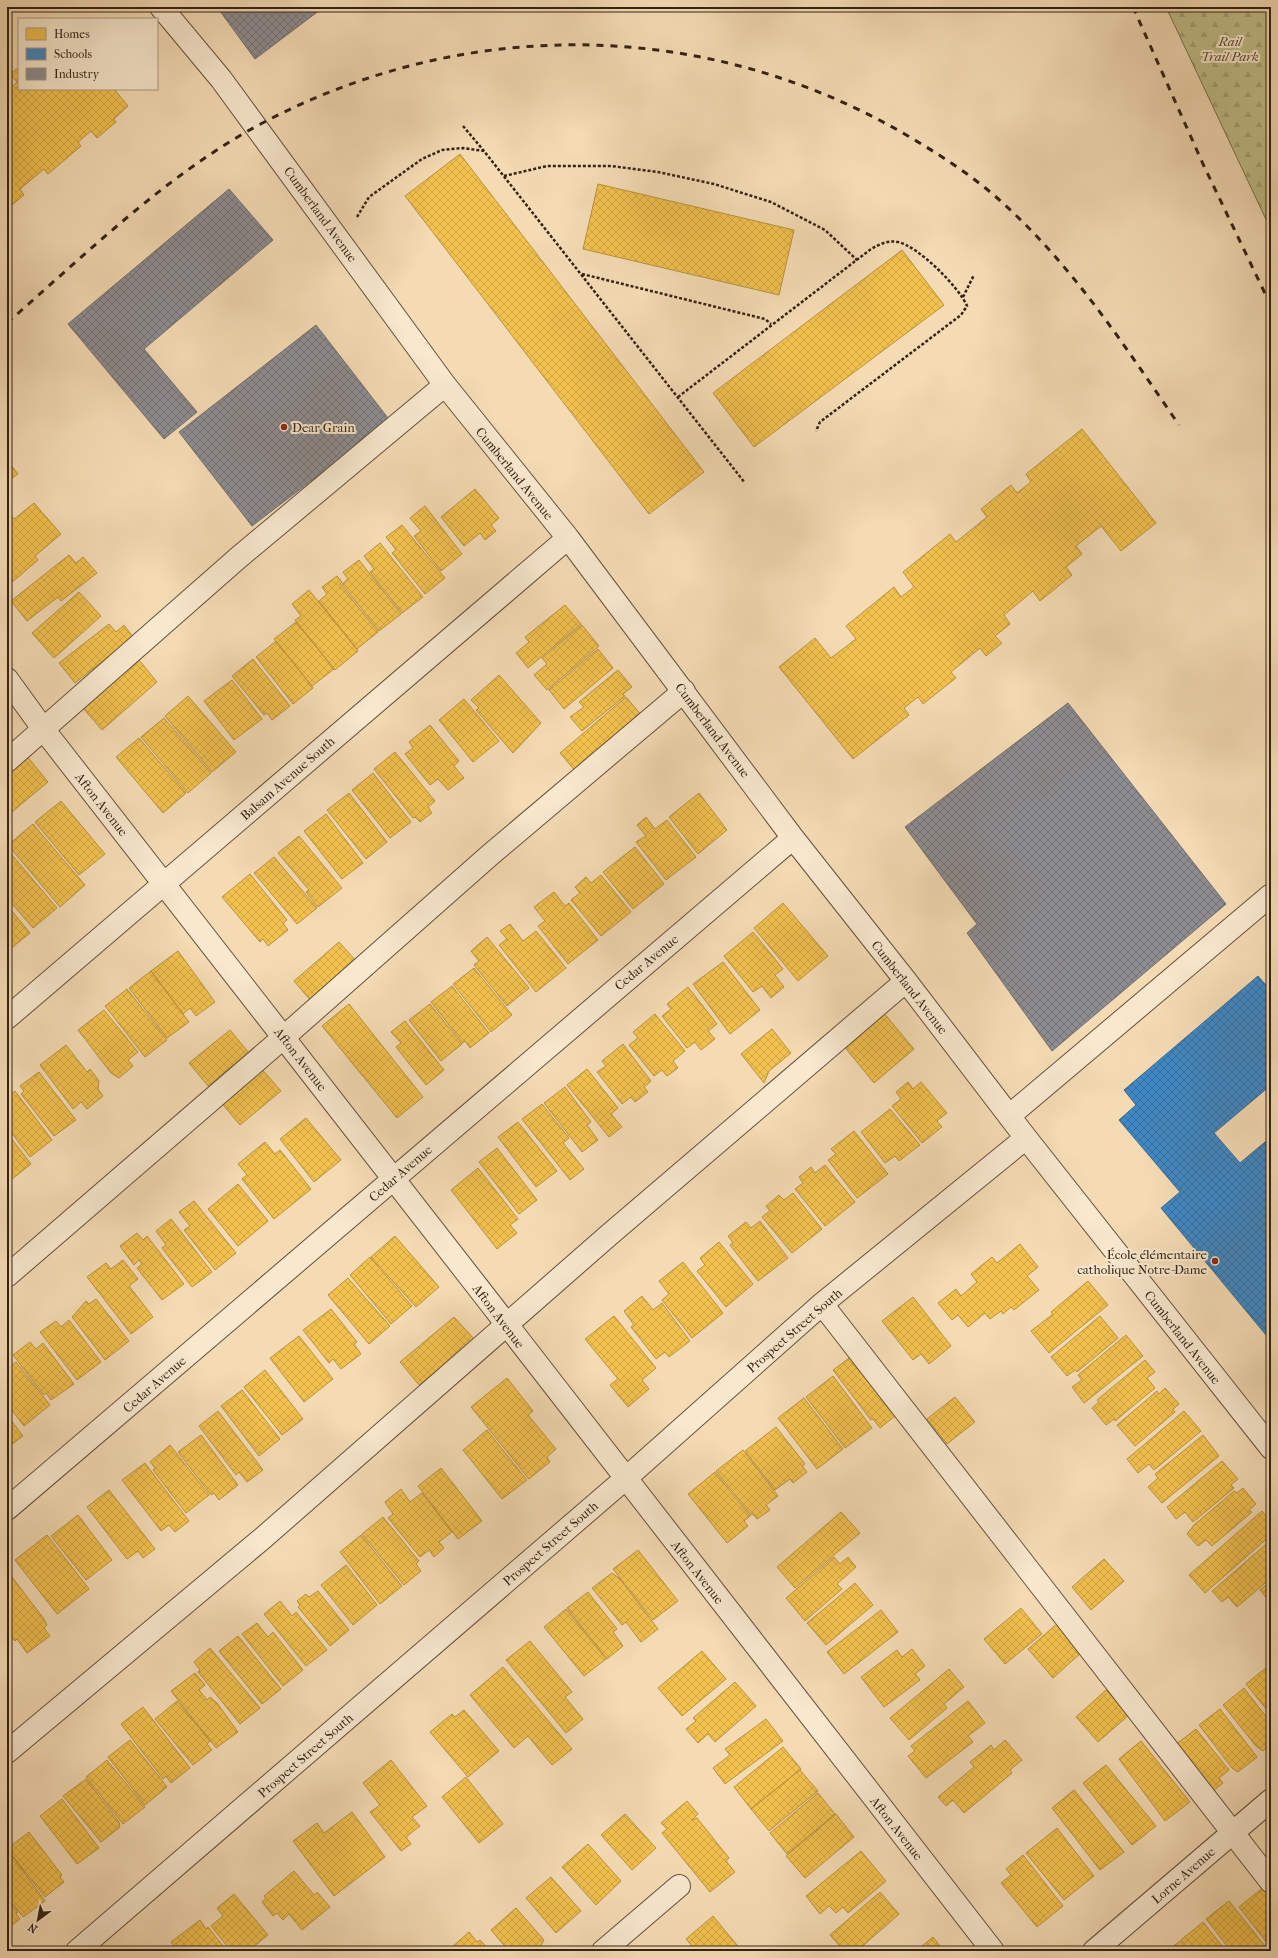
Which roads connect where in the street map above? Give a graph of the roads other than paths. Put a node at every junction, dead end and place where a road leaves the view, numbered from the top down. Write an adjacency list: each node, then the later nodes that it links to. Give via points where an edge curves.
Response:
1 (168, 9): 2 (street, Cumberland Avenue)
2 (445, 385): 3 (street, Cumberland Avenue); 6 (street, via 238,558)
3 (568, 538): 5 (street, Cumberland Avenue); 9 (street, Balsam Avenue South)
4 (7, 680): 6 (street, Afton Avenue)
5 (684, 691): 8 (street, Cumberland Avenue); 13 (street, via 490,855)
6 (44, 730): 7 (street); 9 (street, Afton Avenue)
7 (7, 761)
8 (793, 838): 11 (street, Cumberland Avenue); 16 (street, Cedar Avenue)
9 (164, 883): 12 (street, Balsam Avenue South); 13 (street, Afton Avenue)
10 (1271, 895): 14 (street)
11 (906, 981): 14 (street, Cumberland Avenue); 19 (street)
12 (7, 1018)
13 (284, 1037): 16 (street, Afton Avenue); 17 (street)
14 (1009, 1116): 15 (street, Cumberland Avenue)
15 (1026, 1138): 18 (street, Prospect Street South); 20 (street, Cumberland Avenue)
16 (394, 1178): 19 (street, Afton Avenue); 22 (street, Cedar Avenue)
17 (7, 1276)
18 (822, 1304): 21 (street, Prospect Street South); 25 (street)
19 (506, 1325): 21 (street, Afton Avenue); 23 (street, via 263,1538)
20 (1271, 1448)
21 (625, 1479): 28 (street, Prospect Street South); 30 (street, Afton Avenue)
22 (7, 1509)
23 (7, 1752)
24 (1271, 1800): 25 (street, Lorne Avenue)
25 (1233, 1832): 26 (street); 31 (street, Lorne Avenue)
26 (1271, 1882)
27 (679, 1886): 29 (street)
28 (77, 1951)
29 (602, 1951)
30 (993, 1951)
31 (1094, 1951)

